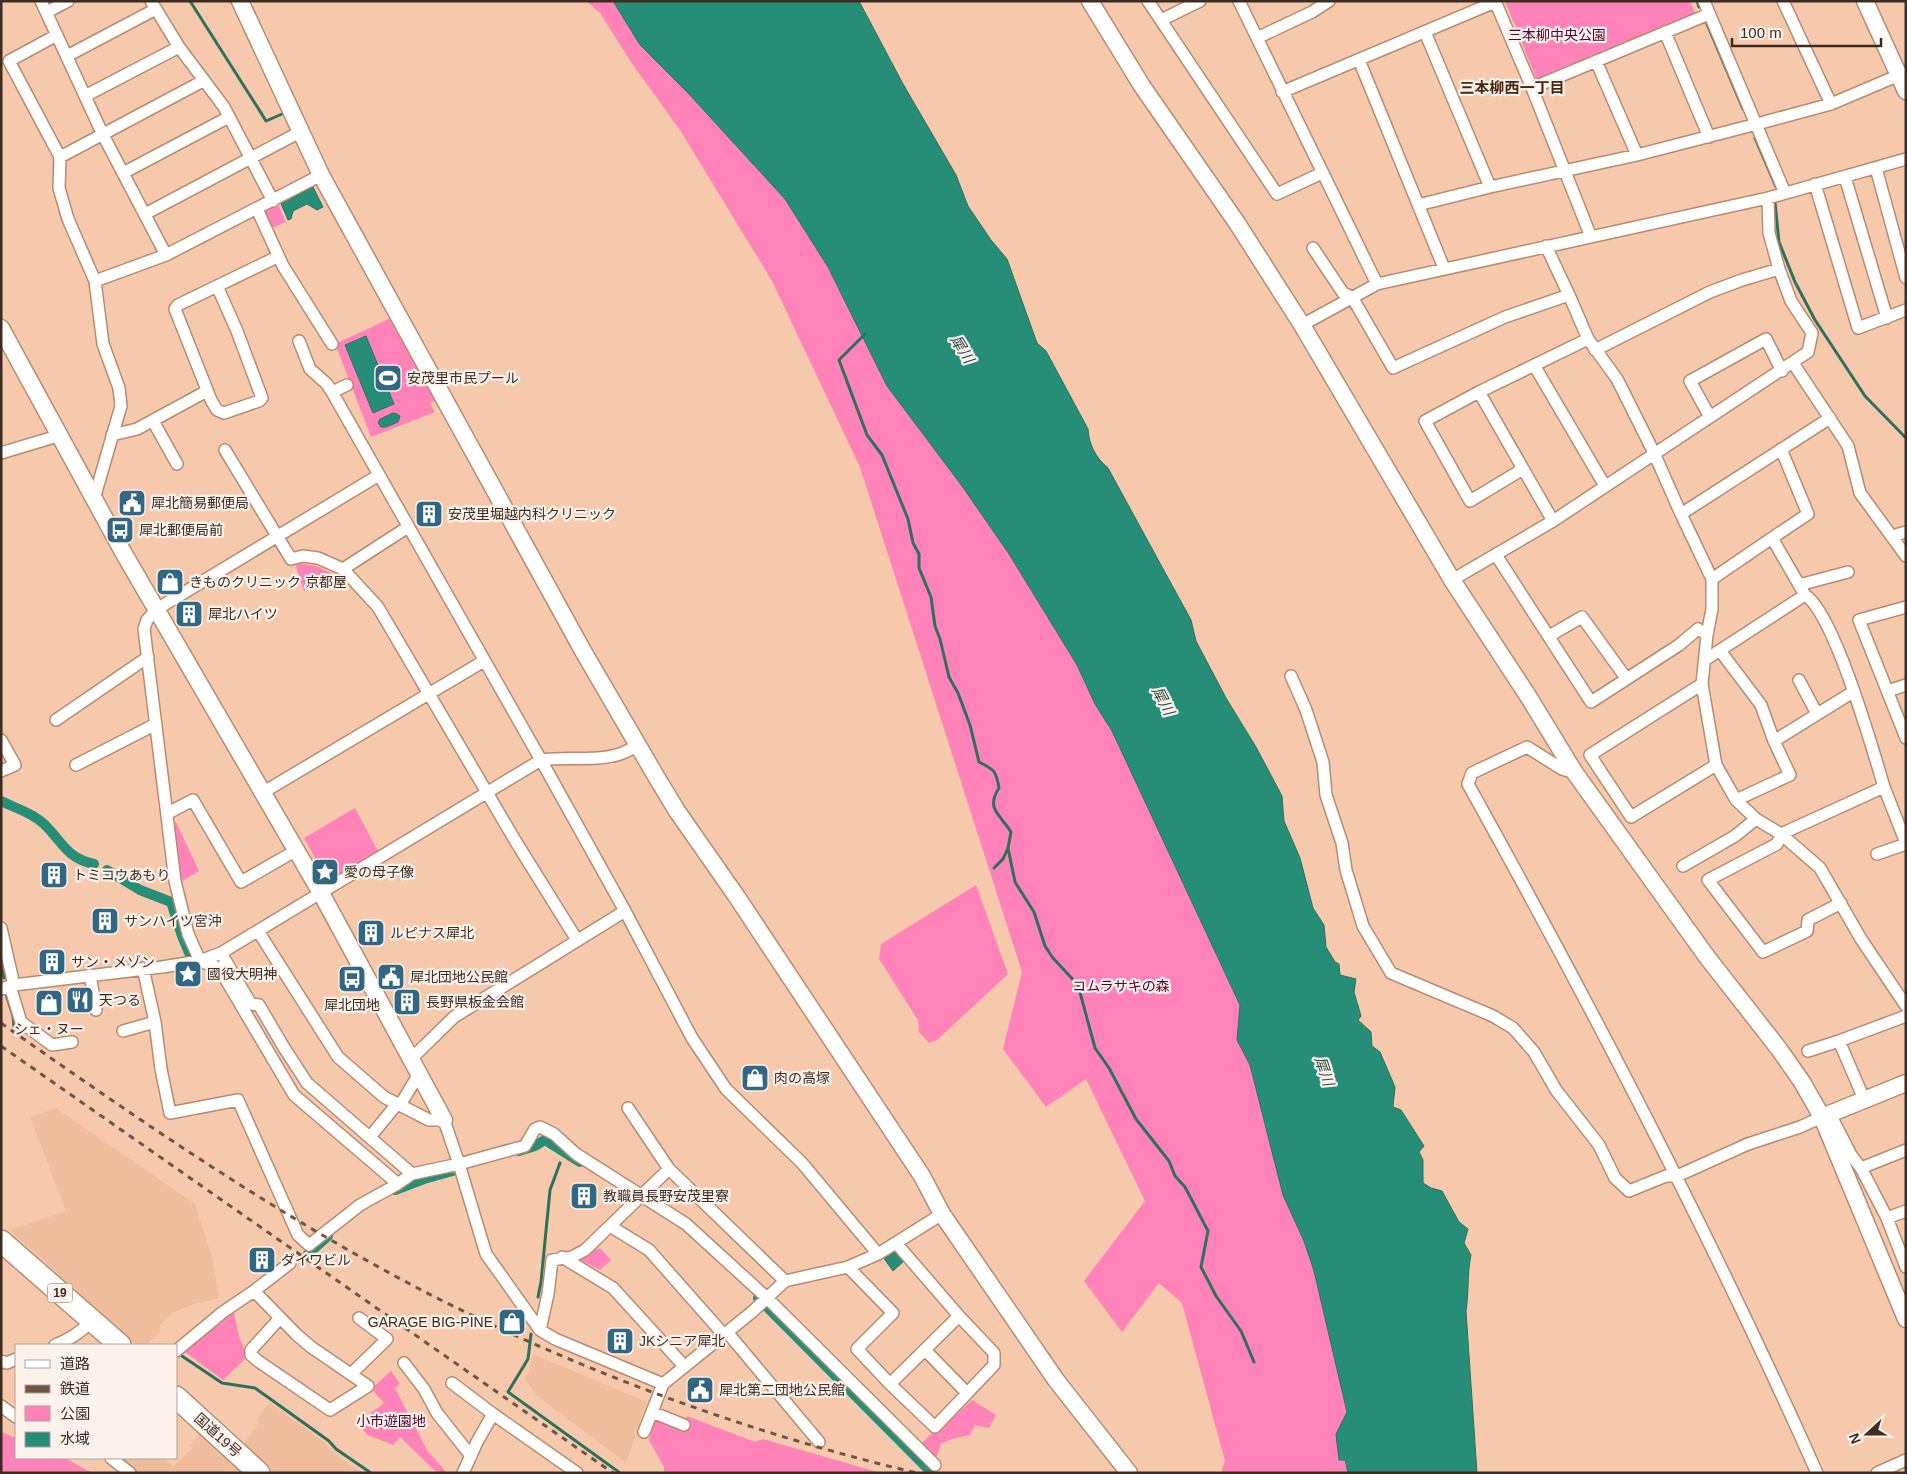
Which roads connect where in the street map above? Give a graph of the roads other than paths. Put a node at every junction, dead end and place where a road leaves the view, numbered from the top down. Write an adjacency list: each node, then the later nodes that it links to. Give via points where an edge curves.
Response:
1 (41, 1): 15 (street)
2 (68, 1): 15 (street)
3 (240, 1): 36 (street)
4 (1090, 1): 72 (street, via 1142,86)
5 (1148, 1): 18 (street)
6 (1200, 1): 18 (street)
7 (1239, 1): 22 (street)
8 (1307, 1): 16 (street)
9 (1329, 1): 16 (street)
10 (1704, 1): 17 (street)
11 (1783, 1): 33 (street)
12 (1865, 1): 27 (street)
13 (1495, 2): 19 (street); 29 (street)
14 (153, 5): 23 (street); 24 (street)
15 (47, 12): 21 (street)
16 (1312, 12): 22 (street)
17 (1709, 14): 20 (street); 35 (street)
18 (1161, 20): 45 (street, via 1277,194)
19 (1425, 32): 25 (street); 50 (street)
20 (1665, 32): 26 (street); 38 (street)
21 (58, 35): 24 (street); 40 (street, via 9,61)
22 (1257, 38): 31 (street)
23 (179, 47): 28 (street); 32 (street)
24 (67, 56): 32 (street)
25 (1360, 60): 31 (street); 54 (street)
26 (1596, 61): 29 (street); 39 (street)
27 (1902, 74): 30 (street); 33 (street)
28 (203, 81): 34 (street); 37 (street)
29 (1532, 88): 44 (street)
30 (1906, 91)
31 (1282, 92): 45 (street)
32 (85, 96): 37 (street)
33 (1830, 104): 35 (street)
34 (229, 117): 41 (street); 46 (street)
35 (1757, 124): 38 (street); 51 (street)
36 (300, 132): 41 (street); 47 (street)
37 (103, 135): 40 (street); 46 (street)
38 (1709, 137): 39 (street)
39 (1637, 155): 44 (street)
40 (60, 157): 65 (street, via 59,188 68,219)
41 (252, 158): 53 (street); 56 (street)
42 (1906, 159): 43 (street)
43 (1876, 168): 48 (street); 64 (street)
44 (1564, 172): 50 (street); 57 (street)
45 (1322, 173): 66 (street)
46 (123, 174): 56 (street)
47 (321, 175): 53 (street); 136 (street)
48 (1845, 176): 49 (street); 71 (street)
49 (1815, 184): 51 (street); 71 (street, via 1858,328)
50 (1490, 187): 54 (street)
51 (1785, 194): 52 (street)
52 (1768, 198): 57 (street); 63 (street, via 1769,233)
53 (273, 201): 55 (street)
54 (1418, 205): 62 (street)
55 (257, 209): 60 (street); 61 (street)
56 (145, 214): 60 (street)
57 (1591, 237): 58 (street)
58 (1546, 246): 62 (street); 68 (street)
59 (1313, 248): 69 (street, via 1343,293)
60 (166, 255): 65 (street)
61 (278, 255): 67 (street); 76 (street)
62 (1444, 268): 66 (street)
63 (1779, 269): 77 (street, via 1710,292); 78 (street, via 1791,300 1812,333 1808,352)
64 (1906, 278)
65 (95, 282): 89 (street, via 103,344 120,388 121,406)
66 (1377, 284): 69 (street)
67 (217, 286): 82 (street, via 175,309); 82 (street, via 262,398 224,413 217,410)
68 (1568, 295): 69 (street, via 1505,317 1393,368); 74 (street)
69 (1352, 297): 72 (street)
70 (1906, 310): 71 (street)
71 (1887, 318)
72 (1302, 325): 111 (street)
73 (1, 328): 88 (street)
74 (1588, 339): 77 (street); 79 (street)
75 (298, 341): 83 (street, via 310,369)
76 (332, 344)
77 (1595, 350): 93 (street, via 1617,380)
78 (1792, 362): 80 (street); 86 (street)
79 (1534, 365): 84 (street); 97 (street)
80 (1782, 371): 85 (street); 85 (street, via 1766,339 1690,381)
81 (347, 385): 83 (street)
82 (207, 391): 87 (street)
83 (332, 392): 96 (street)
84 (1479, 392): 95 (street); 95 (street, via 1425,421 1470,501)
85 (1710, 417): 93 (street)
86 (1830, 418): 90 (street); 104 (street, via 1848,446 1860,492)
87 (153, 421): 89 (street, via 137,430); 94 (street)
88 (61, 435): 92 (street); 98 (street)
89 (112, 435): 98 (street)
90 (1781, 449): 99 (street); 105 (street, via 1808,514)
91 (225, 450): 103 (street)
92 (1, 453)
93 (1654, 453): 97 (street); 99 (street)
94 (177, 464)
95 (1523, 469): 100 (street)
96 (379, 475): 101 (street); 103 (street)
97 (1605, 486): 100 (street)
98 (94, 499): 115 (street)
99 (1681, 514): 110 (street)
100 (1553, 521): 106 (street)
101 (408, 527): 108 (street); 121 (street)
102 (1906, 532): 104 (street)
103 (278, 535): 108 (street, via 291,559 303,556 318,558); 115 (street)
104 (1892, 536): 107 (street)
105 (1772, 538): 110 (street); 112 (street)
106 (1496, 555): 111 (street); 117 (street)
107 (1906, 556)
108 (343, 569): 129 (street, via 378,608)
109 (1848, 572): 112 (street)
110 (1712, 579): 116 (street, via 1712,609)
111 (1452, 580): 141 (street)
112 (1799, 585): 113 (street)
113 (1805, 595): 118 (street); 128 (street, via 1812,600 1829,628)
114 (1906, 607): 127 (street, via 1859,620)
115 (157, 609): 119 (street, via 144,629); 144 (street)
116 (1707, 635): 120 (street); 123 (street, via 1698,629 1679,645)
117 (1549, 636): 123 (street, via 1582,617); 123 (street, via 1591,702)
118 (1721, 652): 120 (street); 135 (street, via 1761,705)
119 (148, 657): 131 (street); 132 (street)
120 (1705, 660): 125 (street)
121 (484, 661): 129 (street); 137 (street)
122 (1291, 676): 186 (street, via 1323,762 1326,795 1361,919 1391,974 1514,1028 1599,1145 1615,1178 1629,1191 1666,1176)
123 (1626, 678)
124 (1799, 680): 130 (street)
125 (1702, 684): 139 (street); 139 (street, via 1590,755 1631,818)
126 (1906, 685): 127 (street)
127 (1888, 691): 133 (street)
128 (1853, 692): 130 (street); 142 (street)
129 (430, 695): 143 (street); 144 (street)
130 (1817, 714): 135 (street)
131 (56, 720)
132 (156, 724): 138 (street); 146 (street)
133 (1906, 738)
134 (1, 740): 140 (street, via 15,765)
135 (1774, 740): 145 (street, via 1790,775)
136 (638, 746): 137 (street, via 597,758); 190 (street, via 676,811 737,897 922,1176)
137 (540, 760): 143 (street); 155 (street)
138 (76, 765)
139 (1716, 765): 145 (street)
140 (1, 771)
141 (1574, 773): 178 (street, via 1706,957); 186 (street, via 1527,747 1472,773 1468,784 1529,893)
142 (1884, 787): 148 (street); 149 (street)
143 (486, 792): 153 (street); 158 (street)
144 (262, 793): 150 (street)
145 (1736, 800): 147 (street)
146 (168, 813): 150 (street, via 193,800 241,882); 160 (street, via 175,881 188,934)
147 (1756, 819): 148 (street); 152 (street, via 1735,836)
148 (1781, 834): 154 (street, via 1820,868); 154 (street, via 1777,844 1708,880 1763,952 1807,931 1808,920)
149 (1906, 844): 151 (street)
150 (295, 851): 153 (street)
151 (1877, 854)
152 (1683, 866)
153 (320, 892): 157 (street); 172 (street)
154 (1841, 903): 164 (street)
155 (625, 912): 158 (street); 195 (street, via 692,1038 726,1089 802,1163)
156 (1, 928): 163 (street)
157 (258, 931): 159 (street); 176 (street, via 338,1057 384,1097)
158 (577, 940): 172 (street, via 454,1016)
159 (221, 953): 160 (street); 180 (street, via 251,1004 259,1005 307,1083)
160 (200, 961): 161 (street); 187 (street, via 219,968 294,1095)
161 (143, 968): 162 (street); 167 (street)
162 (90, 975): 163 (street); 165 (street)
163 (8, 986): 169 (street, via 21,1022 52,1045)
164 (1906, 1006)
165 (96, 1010)
166 (1906, 1016): 170 (street)
167 (156, 1022): 168 (street); 187 (street, via 170,1113 238,1100 298,1235 309,1245 360,1204)
168 (123, 1031)
169 (72, 1042)
170 (1839, 1042): 171 (street); 175 (street)
171 (1808, 1051)
172 (410, 1060): 173 (street)
173 (419, 1074): 176 (street); 179 (street)
174 (1906, 1083): 175 (street)
175 (1864, 1098): 178 (street)
176 (399, 1104): 179 (street, via 429,1120); 180 (street)
177 (628, 1108): 184 (street)
178 (1826, 1115): 183 (street); 186 (street, via 1800,1128 1748,1144); 206 (street)
179 (444, 1120): 182 (street)
180 (370, 1137): 185 (street)
181 (1906, 1150): 183 (street)
182 (459, 1164): 185 (street); 188 (street, via 525,1146 535,1129 540,1127 554,1134 576,1154); 208 (street, via 486,1254)
183 (1861, 1168): 191 (street)
184 (669, 1169): 188 (street); 200 (street)
185 (412, 1174): 187 (street)
186 (1677, 1176): 241 (street)
187 (398, 1184)
188 (643, 1195): 192 (street); 202 (street, via 686,1224)
189 (1906, 1211): 191 (street)
190 (942, 1214): 194 (street); 240 (street, via 1056,1380)
191 (1887, 1218): 199 (street)
192 (610, 1226): 196 (street, via 585,1250 572,1257); 209 (street, via 649,1250)
193 (1, 1241): 207 (highway, 19)
194 (896, 1243): 195 (street); 203 (street)
195 (878, 1254): 198 (street)
196 (562, 1257): 208 (street, via 552,1260); 217 (street, via 613,1288)
197 (290, 1263): 201 (street)
198 (848, 1267): 200 (street); 221 (street, via 893,1313 857,1349)
199 (1906, 1267)
200 (785, 1281): 202 (street)
201 (254, 1291): 204 (street); 212 (street)
202 (767, 1298): 209 (street); 234 (street)
203 (959, 1316): 213 (street); 222 (street, via 994,1353 994,1365)
204 (280, 1318): 218 (street, via 311,1347); 218 (street, via 251,1350 251,1355 258,1361 330,1410 368,1386)
205 (359, 1318): 218 (street, via 387,1339)
206 (1906, 1319)
207 (92, 1321): 210 (street, via 67,1341); 211 (highway, 19)
208 (540, 1330): 220 (street)
209 (726, 1333): 217 (street); 230 (street)
210 (57, 1344)
211 (119, 1344)
212 (178, 1349)
213 (925, 1350): 221 (street); 222 (street)
214 (15, 1360): 215 (street, via 8,1363)
215 (1, 1361)
216 (404, 1362): 231 (street, via 424,1388 437,1413)
217 (684, 1366): 220 (street)
218 (351, 1374)
219 (452, 1383): 226 (street)
220 (664, 1384): 225 (street)
221 (890, 1384): 222 (street, via 935,1427)
222 (967, 1393)
223 (178, 1399): 237 (highway, 国道19号)
224 (1, 1406): 227 (street)
225 (652, 1412): 228 (street); 229 (street)
226 (493, 1414): 231 (street); 235 (street)
227 (15, 1416)
228 (684, 1425)
229 (644, 1432)
230 (819, 1442)
231 (471, 1456): 238 (street)
232 (112, 1459): 236 (street)
233 (1906, 1460): 242 (street)
234 (934, 1465)
235 (564, 1469): 239 (street)
236 (130, 1473)
237 (259, 1473)
238 (464, 1473)
239 (577, 1473)
240 (1129, 1473)
241 (1817, 1473)
242 (1877, 1473)

